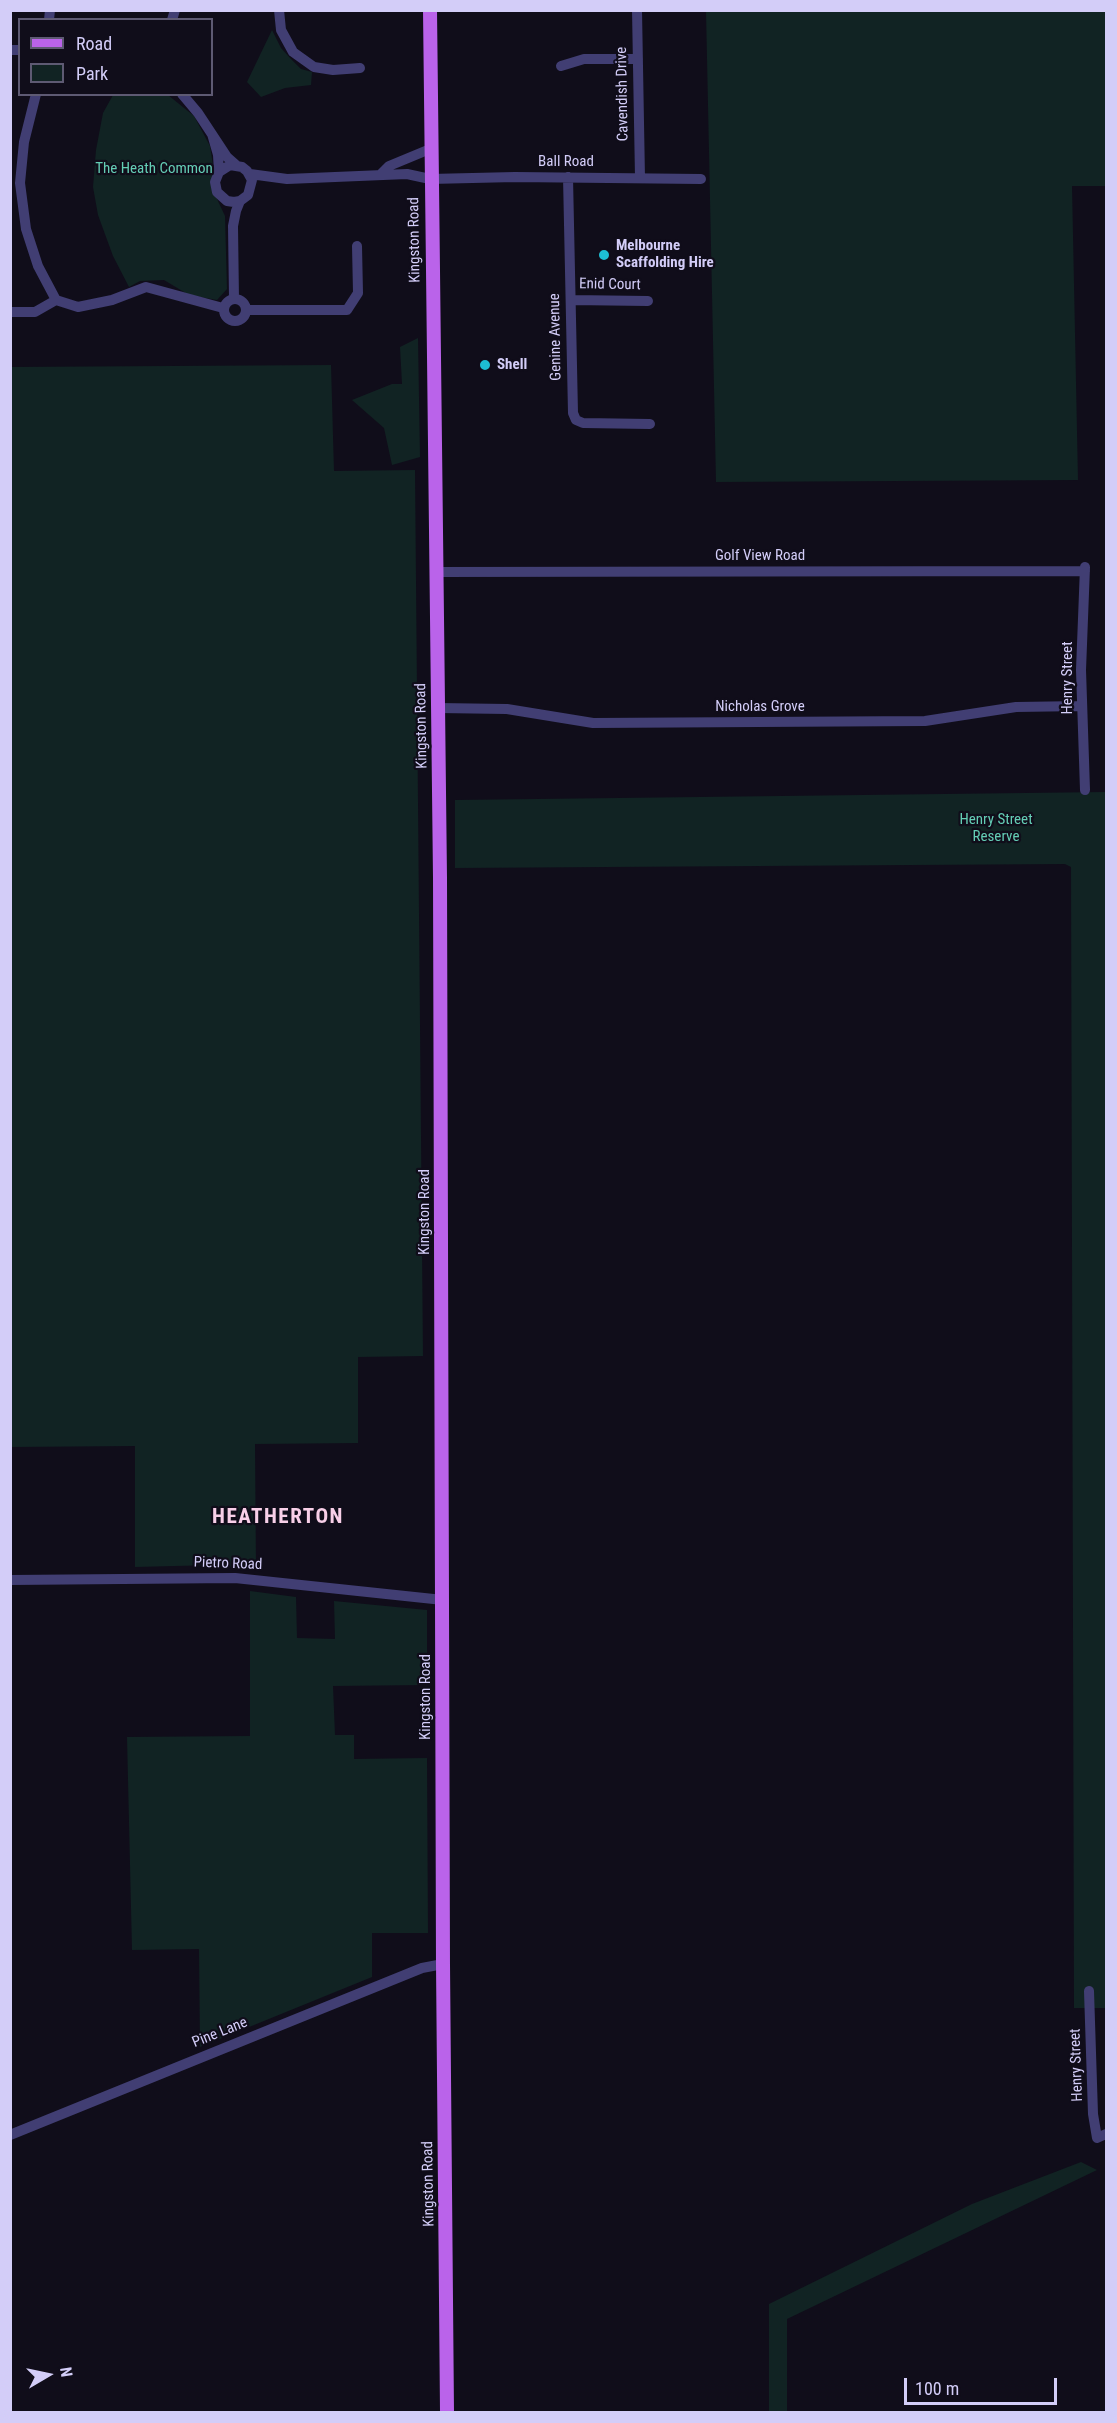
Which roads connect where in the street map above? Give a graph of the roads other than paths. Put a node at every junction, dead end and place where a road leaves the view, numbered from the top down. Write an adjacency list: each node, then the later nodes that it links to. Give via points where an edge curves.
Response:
1 (279, 10): 6 (street, via 281,30 293,52 314,67)
2 (430, 10): 10 (main road, Kingston Road)
3 (637, 10): 4 (street, Cavendish Drive)
4 (638, 59): 5 (street, via 584,59); 16 (street, Cavendish Drive)
5 (561, 66)
6 (360, 68)
7 (36, 96): 26 (street, via 24,142 20,183 26,229 38,266)
8 (184, 96): 9 (street)
9 (212, 134): 11 (street); 12 (street)
10 (430, 149): 14 (street, via 389,166); 19 (main road, Kingston Road)
11 (236, 165): 12 (street); 13 (street)
12 (219, 172): 21 (street, via 216,188)
13 (250, 174): 18 (street); 20 (street)
14 (380, 175): 18 (street, Ball Road); 19 (street, Ball Road, via 407,174)
15 (568, 177): 16 (street, Ball Road); 19 (street, Ball Road); 27 (street, Genine Avenue)
16 (639, 178): 17 (street, Ball Road)
17 (701, 178)
18 (287, 179): 20 (street)
19 (430, 179): 34 (main road, Kingston Road)
20 (251, 189): 22 (street)
21 (226, 201): 22 (street); 23 (street)
22 (240, 201): 23 (street)
23 (233, 226): 25 (street)
24 (357, 246): 30 (street, via 358,293 347,310)
25 (234, 299): 29 (street); 30 (street, via 243,303)
26 (56, 300): 29 (street, via 78,308 146,287); 31 (street, via 35,312)
27 (571, 300): 28 (street, Enid Court); 32 (street, Genine Avenue, via 572,409 576,420 586,424)
28 (648, 301)
29 (223, 308): 30 (street, via 226,318 235,322 244,317)
30 (246, 310)
31 (10, 312)
32 (650, 424)
33 (1085, 569): 34 (street, Golf View Road); 35 (street, Henry Street)
34 (436, 572): 36 (main road, Kingston Road)
35 (1082, 706): 36 (street, Nicholas Grove, via 1016,707 925,721 616,723 507,709); 37 (street, Henry Street)
36 (438, 708): 39 (main road, Kingston Road)
37 (1085, 790)
38 (10, 1580): 39 (street, Pietro Road, via 235,1578)
39 (443, 1600): 40 (main road, Kingston Road)
40 (443, 1964): 42 (street, Pine Lane, via 422,1968); 44 (main road, Kingston Road)
41 (1089, 1991): 43 (street, Henry Street, via 1093,2110)
42 (10, 2135)
43 (1102, 2136)
44 (447, 2412)

